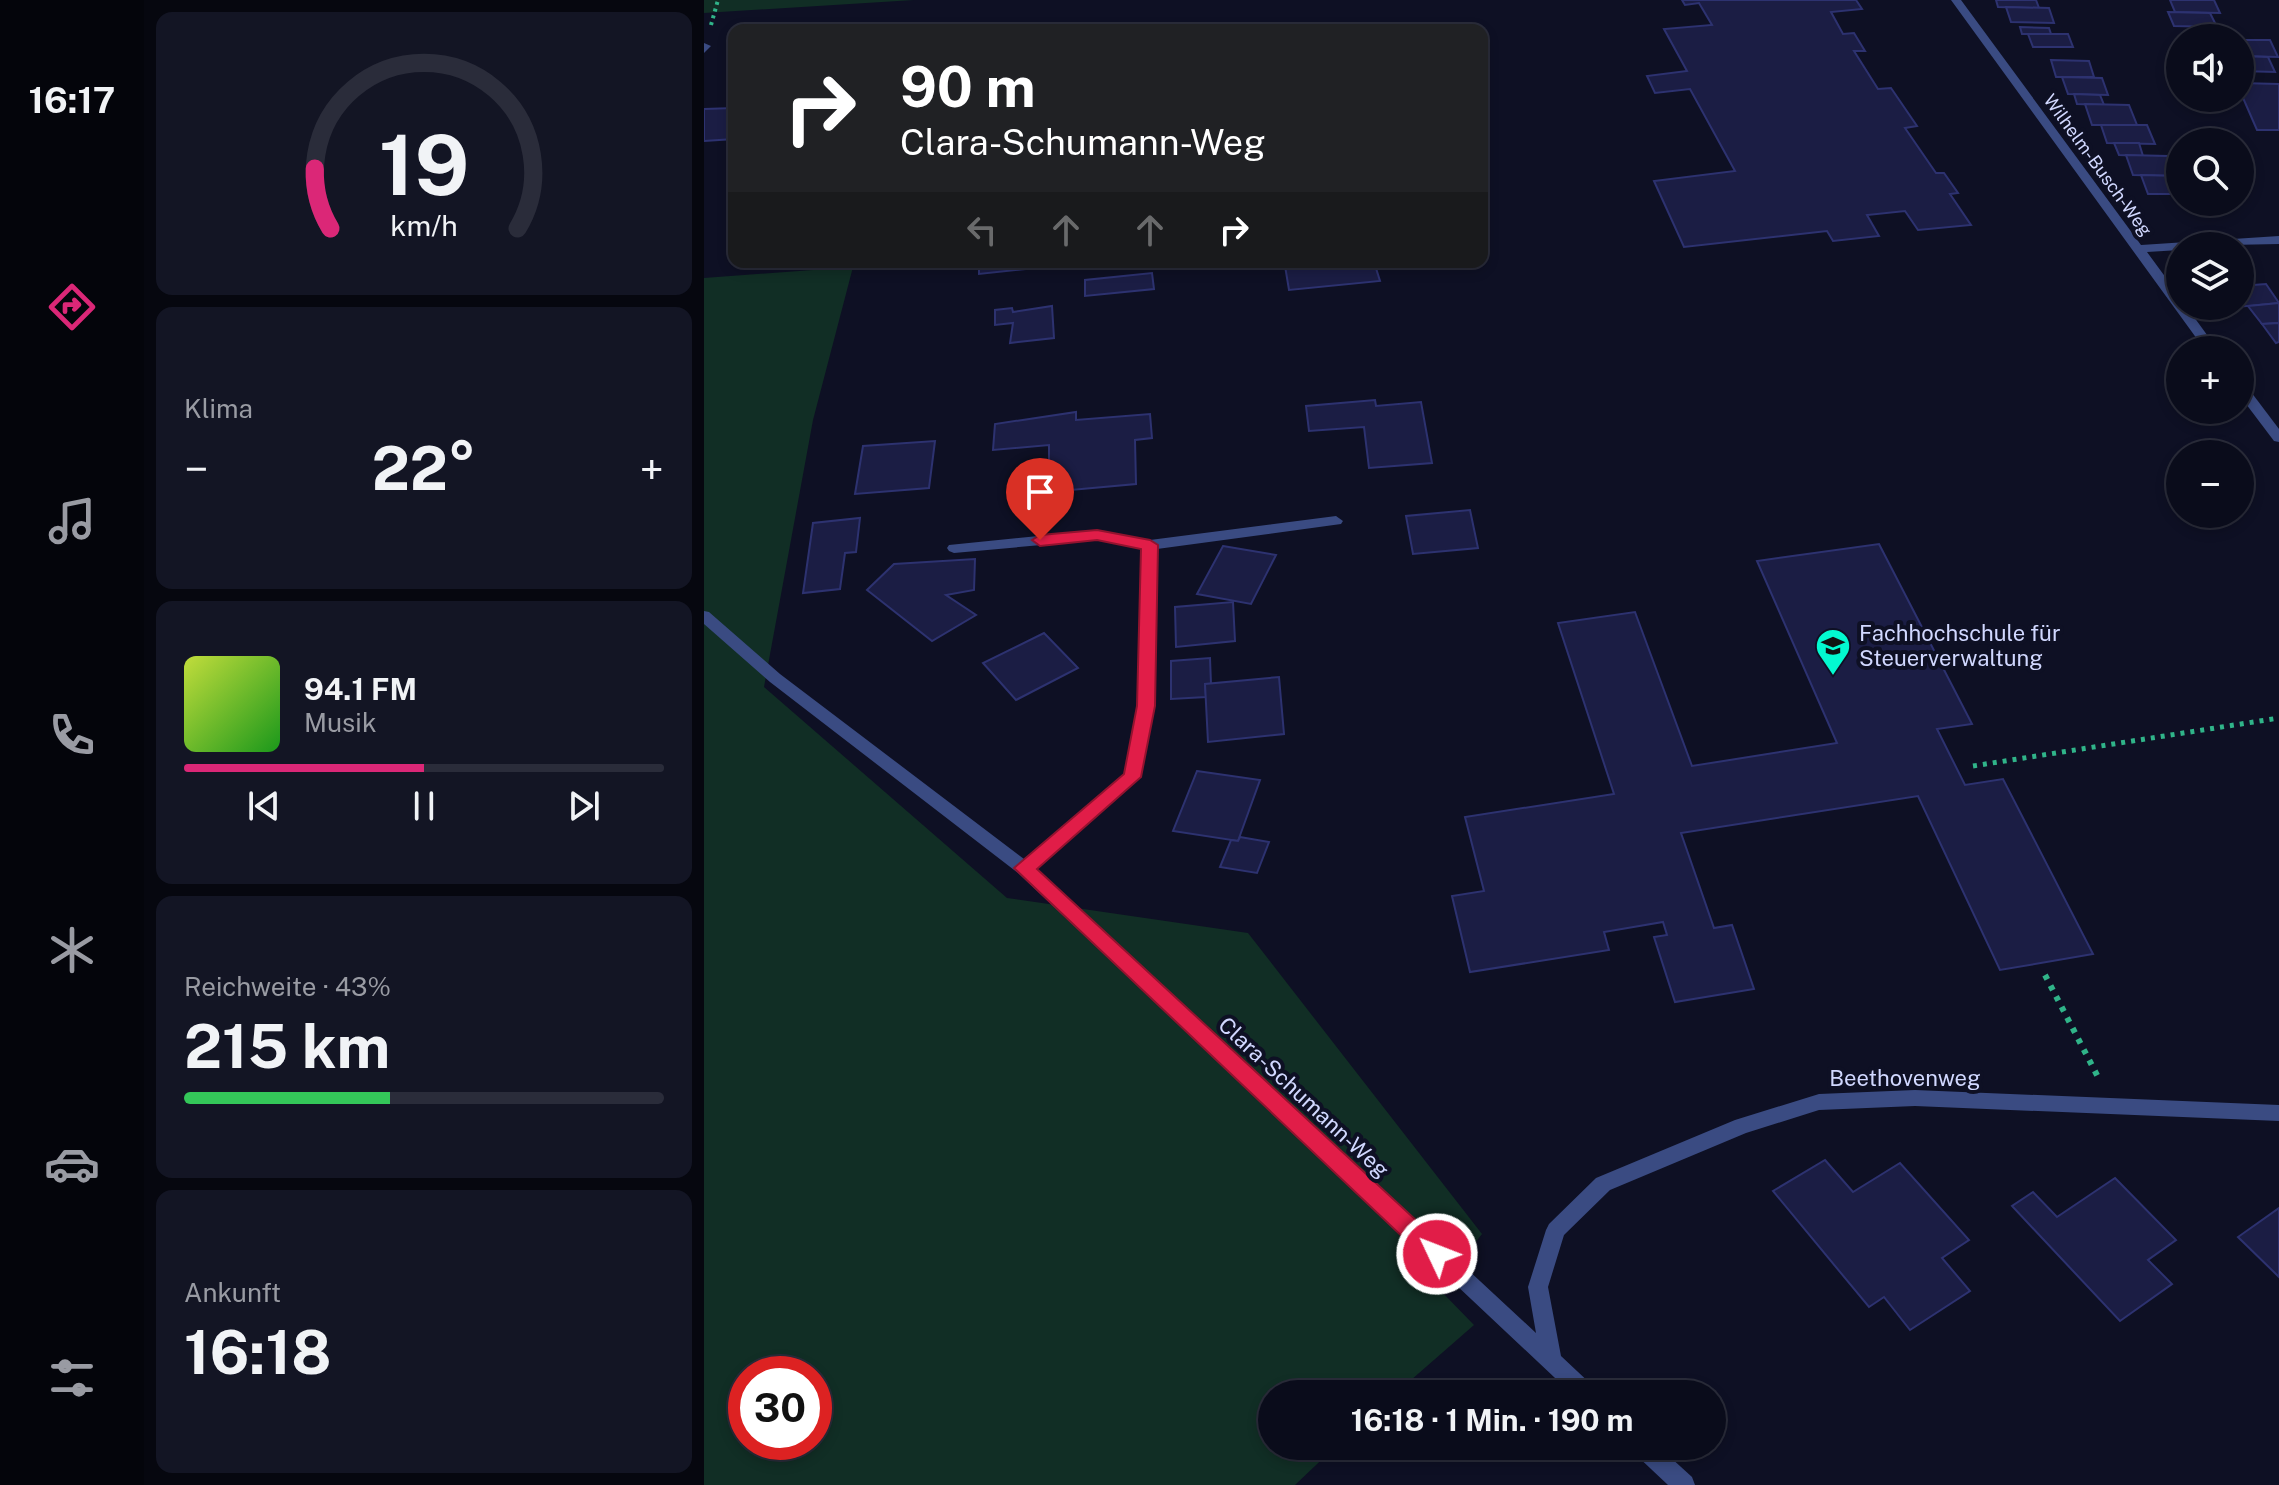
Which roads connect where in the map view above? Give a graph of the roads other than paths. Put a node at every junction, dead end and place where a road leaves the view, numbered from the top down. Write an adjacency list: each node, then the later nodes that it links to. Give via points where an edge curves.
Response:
1 (1956, 0): 5 (street, Wilhelm-Busch-Weg)
2 (2279, 240): 3 (street)
3 (2254, 242)
4 (2166, 247): 5 (street)
5 (2136, 249): 6 (street, Wilhelm-Busch-Weg)
6 (2201, 336)
7 (2254, 405): 8 (street)
8 (2279, 438)
9 (1336, 521): 10 (street)
10 (1150, 545): 11 (street, via 1097,535); 13 (street, via 1146,706 1132,777)
11 (954, 548)
12 (704, 616): 13 (street, Clara-Schumann-Weg, via 775,678)
13 (1024, 868): 15 (street, Clara-Schumann-Weg)
14 (2279, 1113): 15 (street, Beethovenweg, via 1915,1098 1819,1102 1742,1126 1603,1184 1556,1230 1538,1287)
15 (1552, 1361): 16 (street, Clara-Schumann-Weg)
16 (1572, 1380)
17 (1657, 1460): 18 (street)
18 (1684, 1485)

